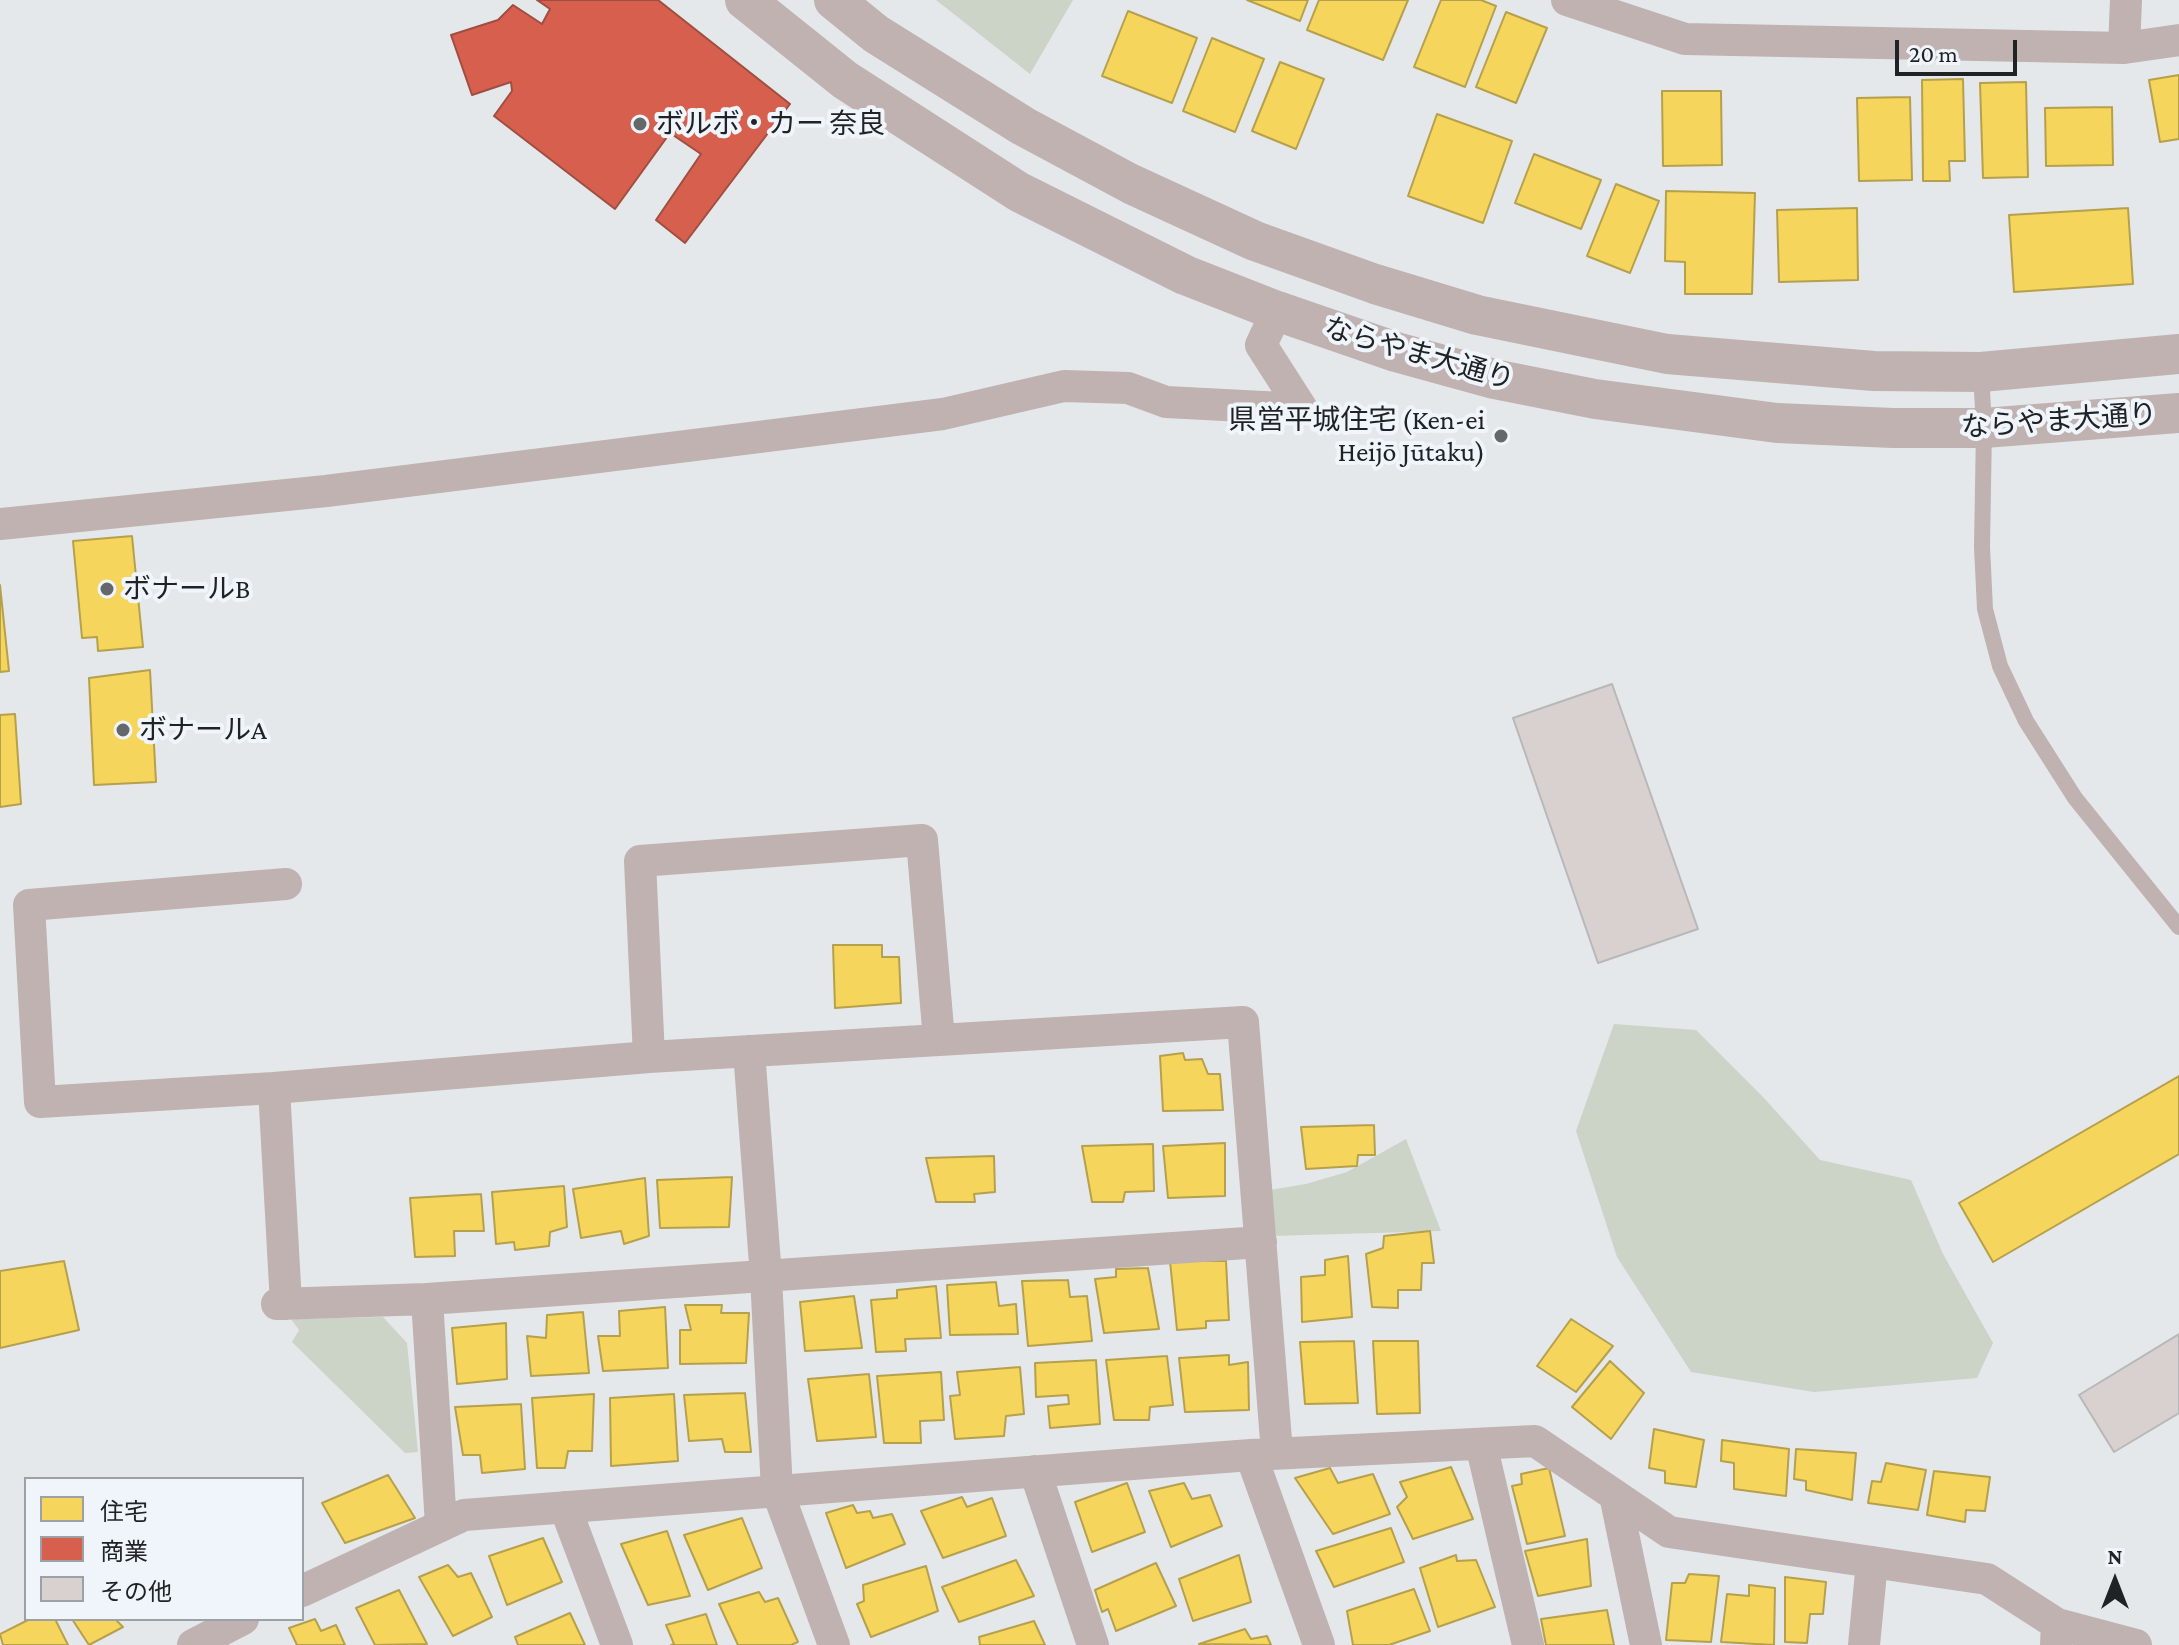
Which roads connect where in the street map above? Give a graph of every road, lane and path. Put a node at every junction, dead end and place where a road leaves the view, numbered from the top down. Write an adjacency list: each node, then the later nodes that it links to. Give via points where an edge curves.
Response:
1 (745, 0): 7 (street, ならやま大通り, via 845,80 1019,192 1185,275)
2 (834, 0): 9 (street, ならやま大通り, via 876,34 1023,126 1117,177 1255,241 1375,284 1477,315 1667,354 1874,371)
3 (1567, 0): 6 (street, via 1685,39)
4 (2126, 0): 6 (street)
5 (2179, 40): 6 (street)
6 (2124, 48)
7 (1277, 311): 11 (street, ならやま大通り, via 1466,372 1595,399 1777,423); 12 (street, via 1261,345 1302,409 1166,402 1128,388 1064,386 943,414 326,491)
8 (2179, 354): 9 (street, ならやま大通り)
9 (1981, 372): 11 (lane)
10 (2179, 413): 11 (street, ならやま大通り)
11 (1984, 428): 14 (lane, via 1985,609 2000,666 2026,721 2075,798)
12 (0, 524)
13 (286, 884): 18 (street, via 29,905 40,1102)
14 (2179, 927)
15 (939, 1040): 16 (street); 17 (street, via 922,840 640,861); 19 (street, via 1243,1022)
16 (749, 1051): 17 (street); 20 (street)
17 (649, 1057): 18 (street)
18 (274, 1088): 21 (street, via 281,1304)
19 (1261, 1242): 20 (street); 23 (street)
20 (766, 1277): 21 (street); 25 (street)
21 (427, 1299): 28 (street)
22 (1481, 1444): 23 (street); 26 (street, via 1535,1441); 38 (street)
23 (1264, 1454): 24 (street); 37 (street)
24 (1035, 1471): 25 (street); 36 (street)
25 (777, 1490): 27 (street); 35 (street)
26 (1615, 1495): 29 (street, via 1669,1532); 39 (street)
27 (565, 1507): 28 (street, via 464,1515); 34 (street)
28 (441, 1525): 30 (street)
29 (1872, 1562): 32 (street, via 1987,1579); 40 (street)
30 (304, 1590)
31 (239, 1621): 33 (street)
32 (2057, 1634): 41 (street)
33 (193, 1645)
34 (617, 1645)
35 (834, 1645)
36 (1093, 1645)
37 (1319, 1645)
38 (1528, 1645)
39 (1646, 1645)
40 (1864, 1645)
41 (2136, 1645)

